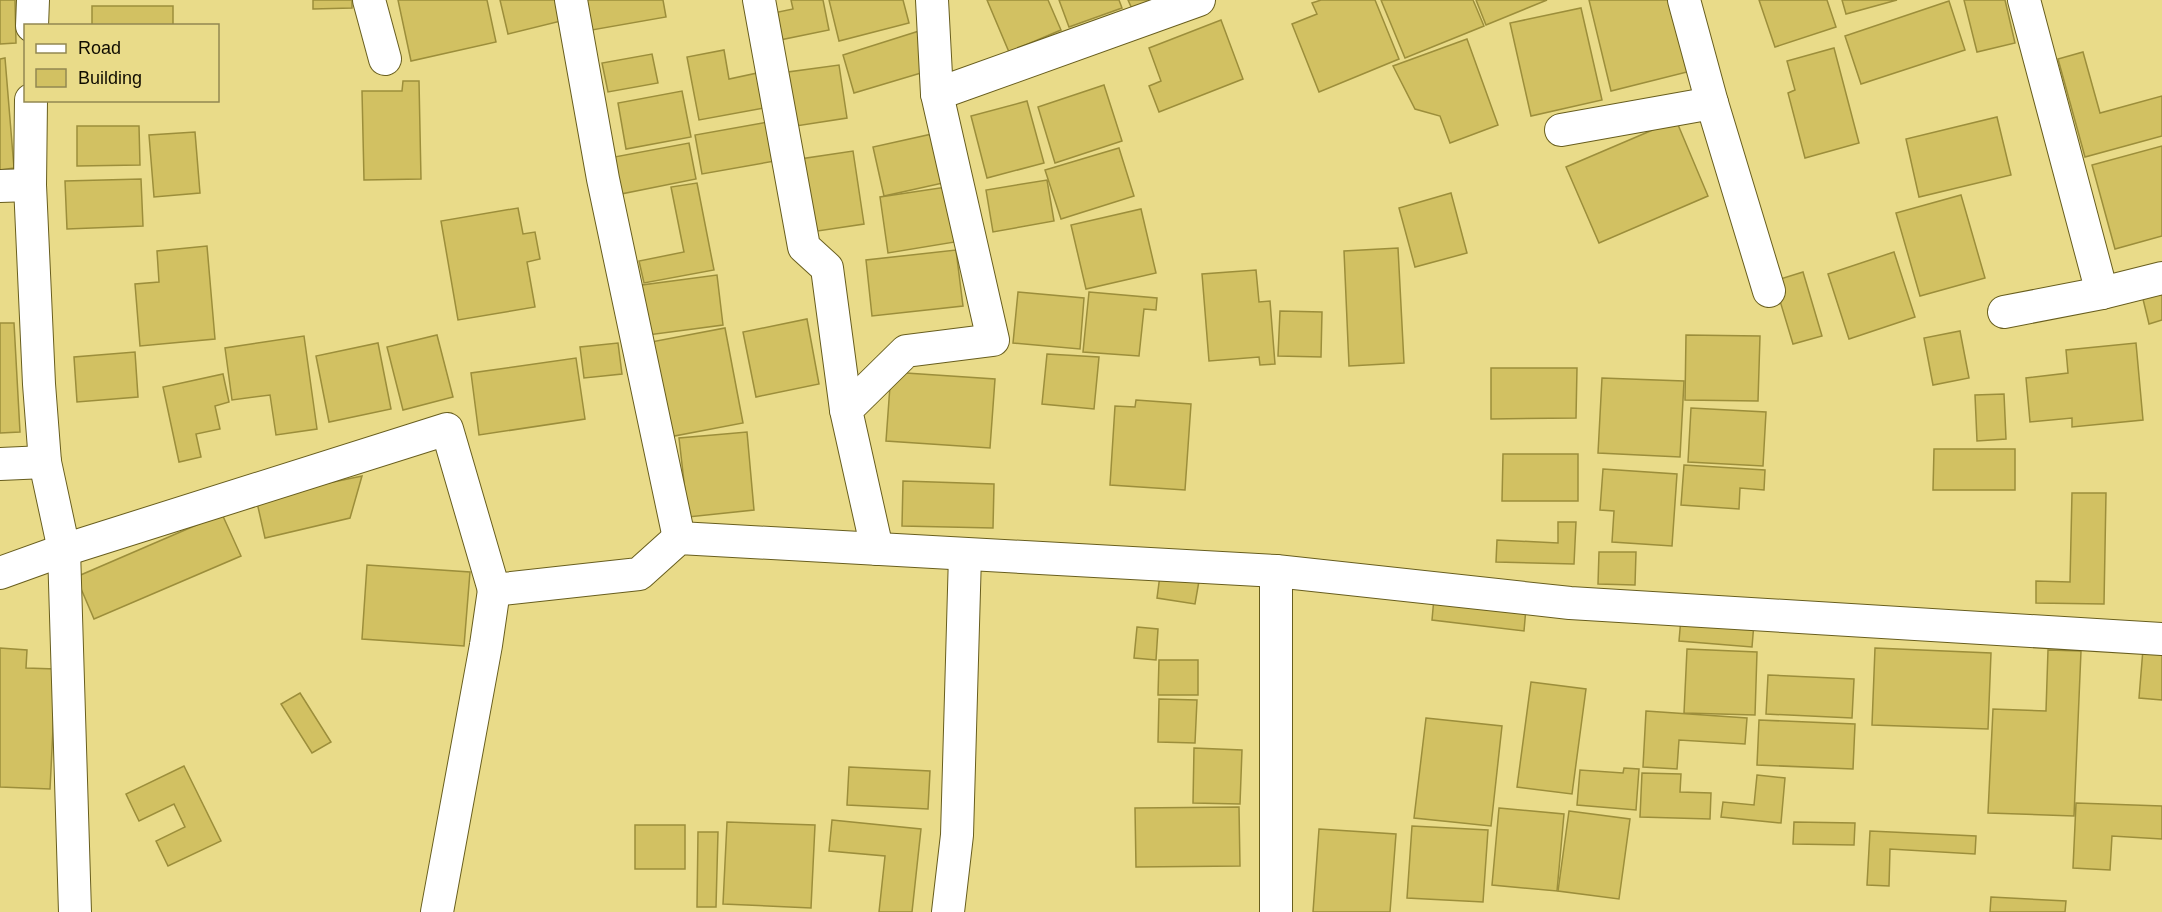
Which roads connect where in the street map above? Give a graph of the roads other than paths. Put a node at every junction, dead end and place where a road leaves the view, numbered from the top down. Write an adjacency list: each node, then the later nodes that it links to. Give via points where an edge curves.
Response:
1 (33, 0): 9 (street)
2 (369, 0): 10 (street)
3 (572, 0): 23 (street, via 603,179)
4 (759, 0): 20 (street, via 804,247 827,268)
5 (932, 0): 11 (street)
6 (1199, 0): 11 (street)
7 (1684, 0): 13 (street)
8 (2024, 0): 18 (street)
9 (32, 24)
10 (385, 59)
11 (937, 94): 20 (street, via 993,340 906,351)
12 (31, 102): 15 (street)
13 (1712, 103): 14 (street); 17 (street)
14 (1562, 130)
15 (15, 185): 21 (street)
16 (2162, 278): 18 (street)
17 (1769, 291)
18 (2102, 293): 19 (street)
19 (2004, 312)
20 (846, 410): 25 (street)
21 (45, 462): 22 (street); 24 (street)
22 (0, 464)
23 (679, 538): 25 (street); 29 (street, via 639,574)
24 (64, 549): 28 (street); 29 (street, via 447,429); 31 (street)
25 (877, 549): 26 (street)
26 (965, 555): 27 (street); 33 (street, via 957,835)
27 (1276, 571): 30 (street, via 1569,603); 34 (street)
28 (0, 573)
29 (494, 590): 32 (street)
30 (2162, 639)
31 (75, 912)
32 (436, 912)
33 (948, 912)
34 (1276, 912)

